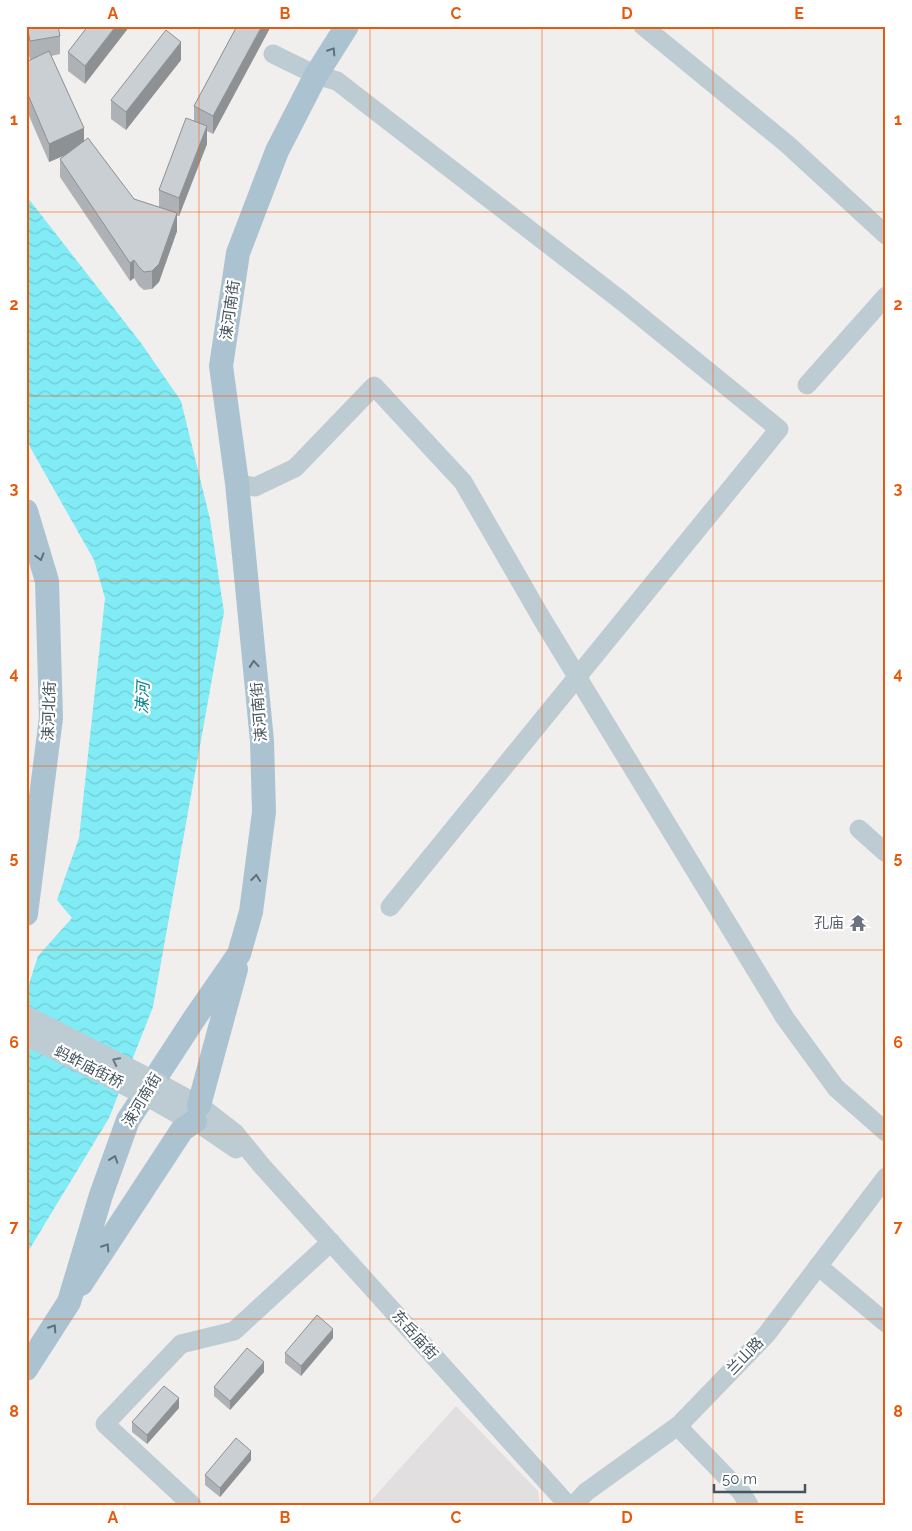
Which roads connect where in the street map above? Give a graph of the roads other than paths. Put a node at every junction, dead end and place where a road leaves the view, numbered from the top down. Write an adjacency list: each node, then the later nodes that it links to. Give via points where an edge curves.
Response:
1 (347, 26): 4 (main road, 涑河南街, one-way to 1)
2 (642, 26): 5 (street, via 787,144)
3 (273, 54): 4 (street)
4 (316, 75): 8 (main road, 涑河南街, via 277,150 238,253 221,366); 10 (street, via 337,81 623,302 779,429)
5 (886, 235)
6 (886, 296): 7 (street)
7 (807, 385)
8 (237, 483): 10 (street, via 255,487 295,468 374,386 463,482); 17 (main road, 涑河南街, one-way to 8, via 264,812 262,750)
9 (26, 510): 11 (main road, 涑河北街, one-way to 11, via 47,581 52,718)
10 (577, 678): 16 (street); 23 (street, via 786,1018 836,1088)
11 (42, 788): 12 (main road); 15 (main road, 涑河北街)
12 (26, 829)
13 (859, 829): 14 (street)
14 (886, 854)
15 (27, 907)
16 (390, 908)
17 (251, 912): 19 (main road, 涑河南街, via 239,954); 22 (main road)
18 (26, 1015): 21 (street, one-way to 18, bridge)
19 (196, 1016): 22 (main road, via 208,1015 215,1022 193,1091); 25 (main road, 涑河南街, one-way to 19, via 128,1120)
20 (26, 1036): 21 (street, 蚂蚱庙街桥, bridge)
21 (155, 1091): 22 (street, 东岳庙街)
22 (191, 1110): 25 (main road, via 133,1195 118,1206 108,1204); 26 (street, 东岳庙街, via 235,1133); 28 (main road, one-way to 22, via 182,1130)
23 (886, 1132)
24 (886, 1177): 27 (street, 兰山路)
25 (101, 1195): 28 (main road, 涑河南街)
26 (331, 1242): 32 (street, via 234,1331 181,1344 105,1424); 33 (street, 东岳庙街)
27 (818, 1266): 29 (street); 31 (street, 兰山路, via 766,1335)
28 (69, 1302): 30 (main road, 涑河南街, one-way to 28)
29 (886, 1323)
30 (26, 1369)
31 (679, 1424): 34 (street, 兰山路, via 586,1492); 35 (street)
32 (192, 1505)
33 (568, 1505)
34 (574, 1505)
35 (749, 1505)

